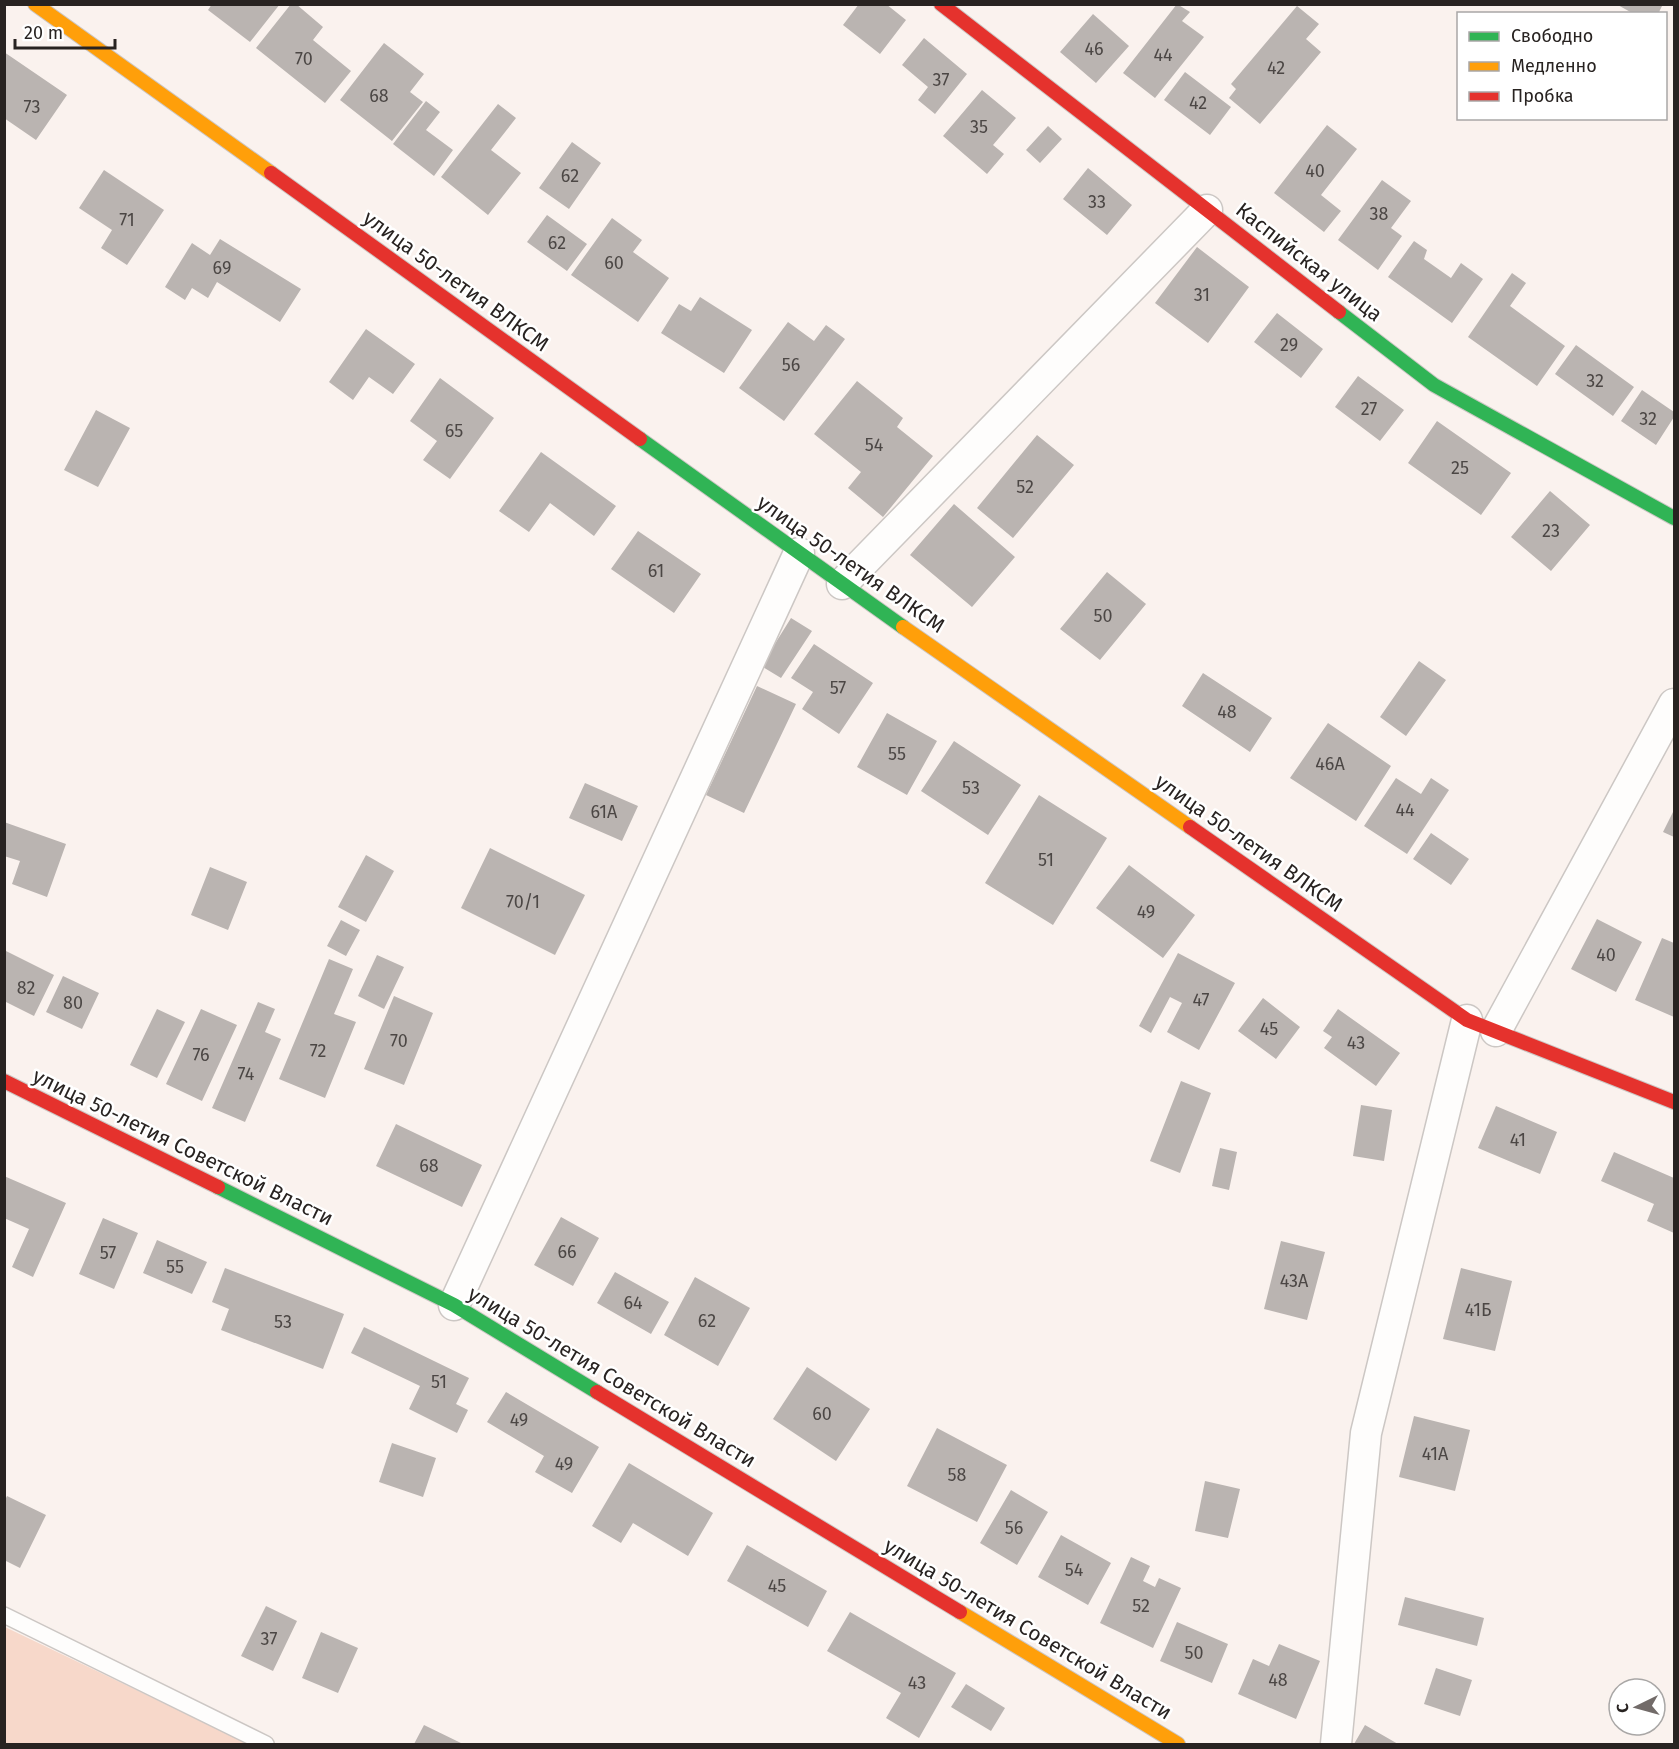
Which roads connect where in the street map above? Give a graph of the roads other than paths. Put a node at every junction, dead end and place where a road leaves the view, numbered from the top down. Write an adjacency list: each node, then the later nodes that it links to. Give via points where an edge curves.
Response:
1 (35, 4): 5 (street, улица 50-летия ВЛКСМ)
2 (940, 4): 3 (street, Каспийская улица)
3 (1207, 210): 4 (street, Каспийская улица, via 1434,385); 6 (street)
4 (1674, 518)
5 (799, 553): 6 (street, улица 50-летия ВЛКСМ); 12 (street)
6 (842, 584): 8 (street, улица 50-летия ВЛКСМ)
7 (1674, 704): 9 (street)
8 (1467, 1020): 9 (street, улица 50-летия ВЛКСМ); 16 (street, via 1366,1433)
9 (1496, 1031): 11 (street, улица 50-летия ВЛКСМ)
10 (4, 1081): 12 (street, улица 50-летия Советской Власти)
11 (1674, 1102)
12 (454, 1305): 15 (street, улица 50-летия Советской Власти)
13 (4, 1615): 14 (lane)
14 (266, 1744)
15 (1178, 1744)
16 (1336, 1744)

